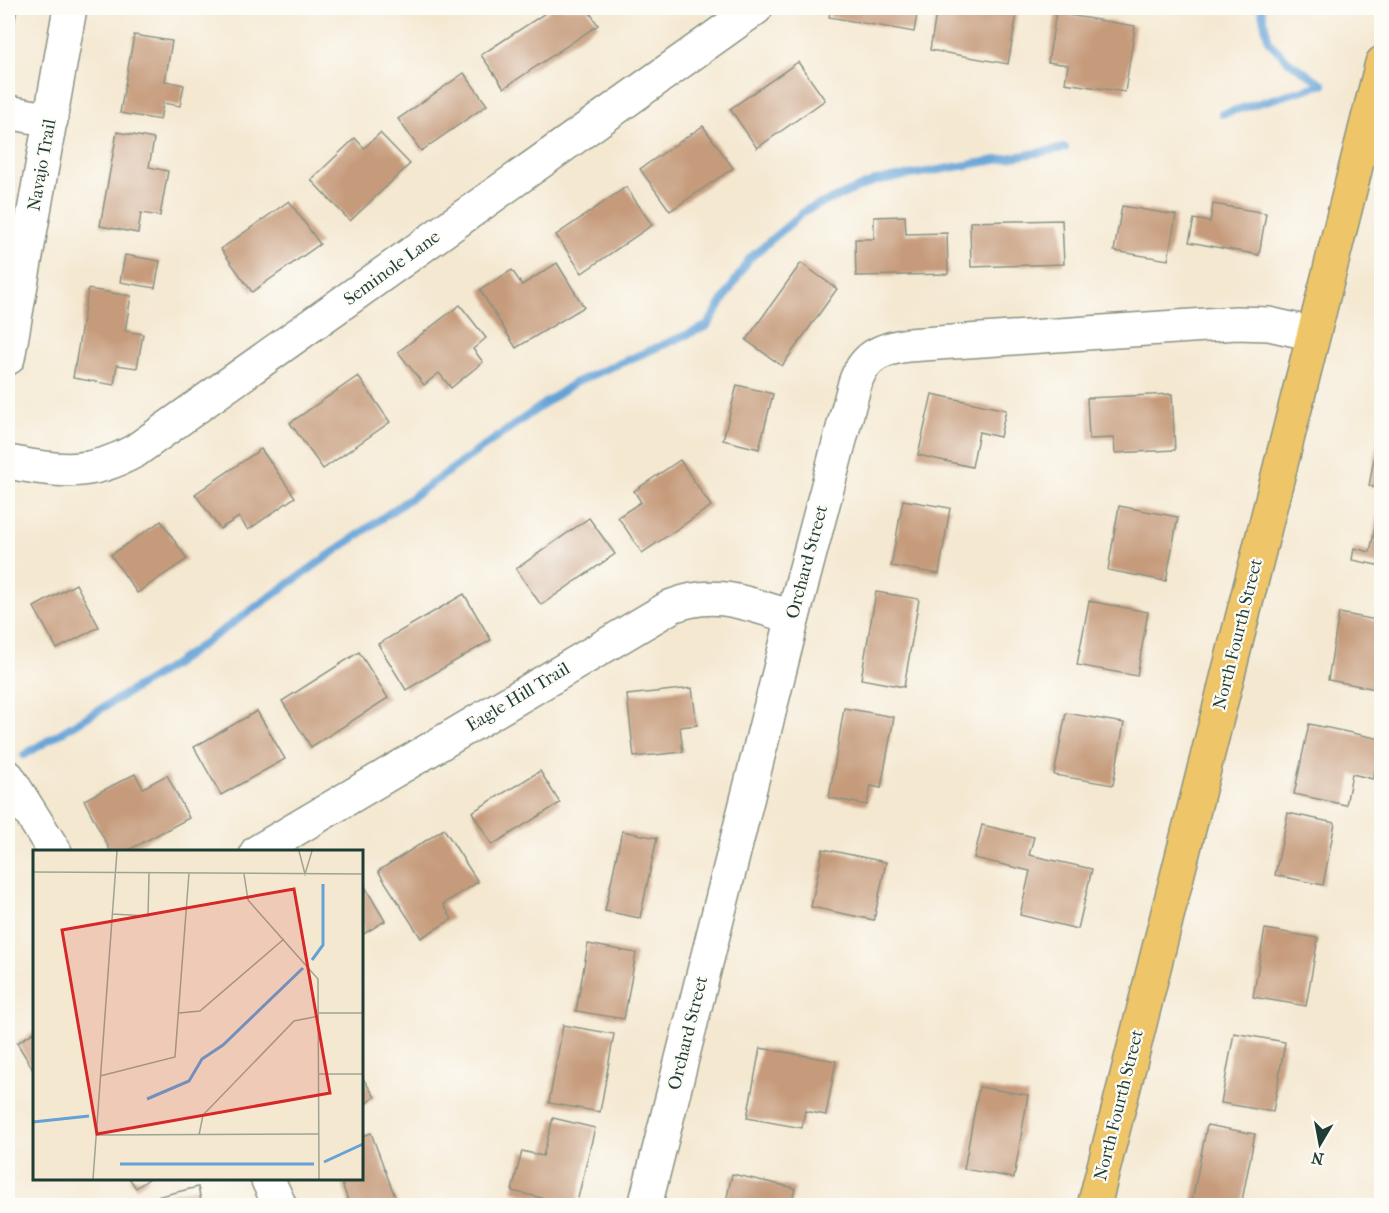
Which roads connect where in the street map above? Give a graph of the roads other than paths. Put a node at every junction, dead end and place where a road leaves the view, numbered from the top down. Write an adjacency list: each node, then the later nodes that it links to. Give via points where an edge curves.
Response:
1 (70, 8): 5 (street, Navajo Trail)
2 (756, 8): 8 (street, Seminole Lane, via 135,451 99,468 73,472)
3 (1382, 63): 6 (main road, North Fourth Street)
4 (8, 112): 5 (street)
5 (51, 120): 7 (street, Navajo Trail)
6 (1313, 334): 9 (street, Orchard Street, via 1269,324 1236,323 908,345 877,353 863,365 855,383); 16 (main road, North Fourth Street)
7 (8, 358)
8 (8, 462)
9 (793, 617): 12 (street, Eagle Hill Trail, via 716,597 693,598 672,606); 15 (street, Orchard Street)
10 (8, 777): 11 (street)
11 (54, 850)
12 (260, 850)
13 (267, 1180): 14 (street)
14 (280, 1206)
15 (645, 1206)
16 (1094, 1206)

